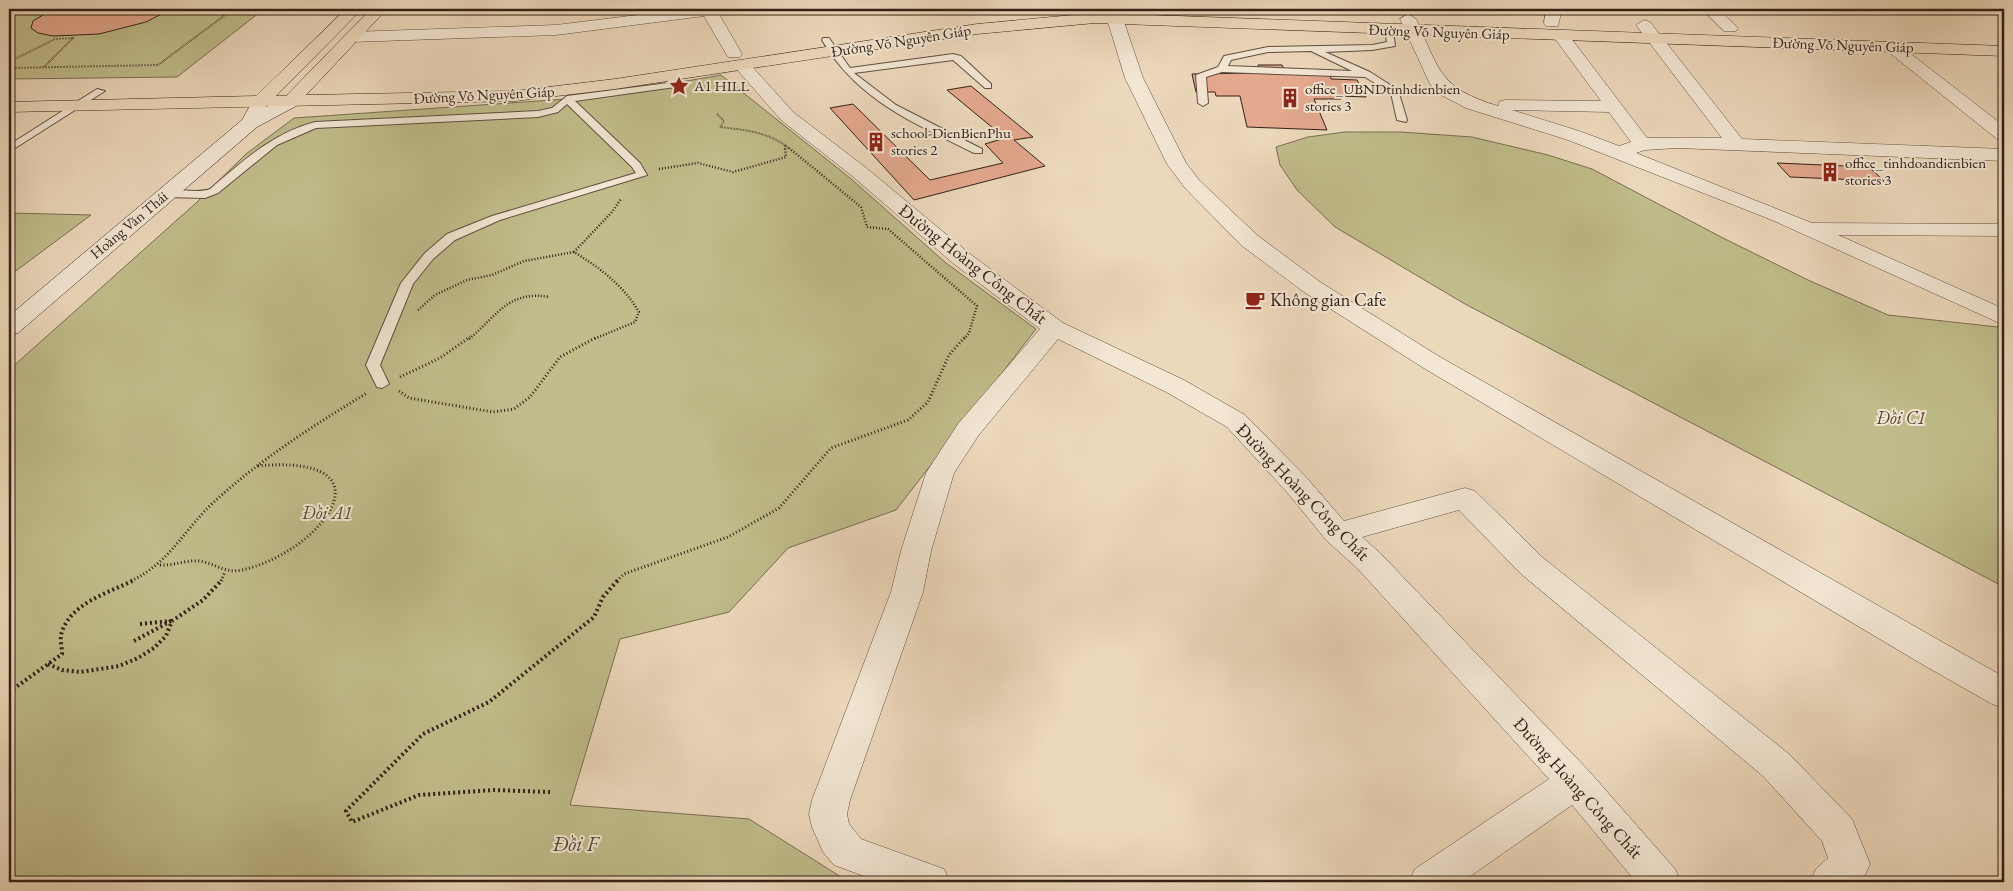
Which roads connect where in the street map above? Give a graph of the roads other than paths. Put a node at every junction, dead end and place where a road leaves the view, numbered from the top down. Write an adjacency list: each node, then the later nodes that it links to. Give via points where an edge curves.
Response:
1 (354, 9): 27 (highway)
2 (379, 9): 14 (highway)
3 (712, 9): 14 (street, via 556,30); 20 (street, Đường Hoàng Công Chất)
4 (1054, 9): 16 (highway, Đường Võ Nguyên Giáp)
5 (1710, 9): 11 (street)
6 (1118, 14): 7 (highway, Đường Võ Nguyên Giáp); 16 (highway, Đường Võ Nguyên Giáp); 55 (street, via 1134,78 1176,164 1192,184 1257,246 1312,287 1431,362)
7 (1276, 20): 9 (highway, Đường Võ Nguyên Giáp); 12 (highway, Đường Võ Nguyên Giáp)
8 (1556, 23): 9 (highway, Đường Võ Nguyên Giáp); 10 (highway, Đường Võ Nguyên Giáp); 15 (highway, Đường Võ Nguyên Giáp); 37 (street)
9 (1410, 25): 12 (highway, Đường Võ Nguyên Giáp); 34 (street, via 1436,80)
10 (1644, 25): 11 (highway, Đường Võ Nguyên Giáp); 15 (street)
11 (1730, 28): 13 (highway, Đường Võ Nguyên Giáp)
12 (1389, 30): 17 (lane, via 1392,44 1372,49)
13 (2004, 36)
14 (351, 37): 26 (highway)
15 (1656, 39): 18 (highway, Đường Võ Nguyên Giáp); 42 (street)
16 (829, 46): 20 (highway, Đường Võ Nguyên Giáp); 22 (lane)
17 (1308, 47): 21 (lane, via 1239,54 1226,58); 23 (lane)
18 (1892, 47): 19 (highway, Đường Võ Nguyên Giáp); 40 (street)
19 (2004, 51)
20 (738, 60): 24 (highway, Đường Võ Nguyên Giáp); 26 (highway, Đường Võ Nguyên Giáp, via 503,84); 52 (street, Đường Hoàng Công Chất, via 787,116 962,259)
21 (1222, 69): 23 (lane); 33 (lane, via 1201,75)
22 (850, 71): 25 (lane, via 953,57); 44 (lane, via 880,101)
23 (1367, 74): 38 (lane, via 1395,92)
24 (673, 76): 30 (lane, via 672,85); 32 (highway, Đường Võ Nguyên Giáp, via 515,96)
25 (988, 86)
26 (303, 87): 27 (highway, Đường Võ Nguyên Giáp); 32 (highway)
27 (274, 88): 28 (highway, Đường Võ Nguyên Giáp); 31 (highway)
28 (100, 91): 29 (highway, Đường Võ Nguyên Giáp); 35 (lane)
29 (9, 92)
30 (567, 99): 47 (lane, via 555,110 538,114 315,125 272,142 214,191 205,195); 53 (lane, via 642,174 496,218 451,237 429,256 407,283 373,365)
31 (260, 102): 32 (highway, Đường Võ Nguyên Giáp); 35 (highway, Đường Võ Nguyên Giáp); 39 (street)
32 (290, 102): 39 (street)
33 (1203, 103)
34 (1472, 104): 37 (street); 45 (street)
35 (78, 106): 36 (highway, Đường Võ Nguyên Giáp); 43 (lane)
36 (9, 107)
37 (1614, 107): 41 (street)
38 (1402, 120)
39 (250, 122): 47 (street, Hoàng Văn Thái)
40 (2004, 134)
41 (1642, 144): 42 (street); 45 (street)
42 (1736, 144): 46 (street)
43 (9, 149)
44 (978, 151)
45 (1619, 153): 48 (street)
46 (2004, 154)
47 (166, 194): 51 (street, Hoàng Văn Thái)
48 (1805, 228): 49 (street); 50 (street)
49 (2004, 230)
50 (2004, 318)
51 (9, 328)
52 (1054, 328): 54 (street, Đường Hoàng Công Chất, via 1176,386 1236,421); 57 (street, via 968,430 940,473 907,592 831,800 828,814 831,827 848,852)
53 (382, 384)
54 (1338, 533): 56 (street, Đường Hoàng Công Chất, via 1369,561); 60 (street, via 1465,498 1531,565 1776,765 1838,831 1850,864)
55 (2004, 694)
56 (1575, 782): 58 (street); 59 (street, Đường Hoàng Công Chất)
57 (930, 882)
58 (1429, 882)
59 (1661, 882)
60 (1830, 882)

